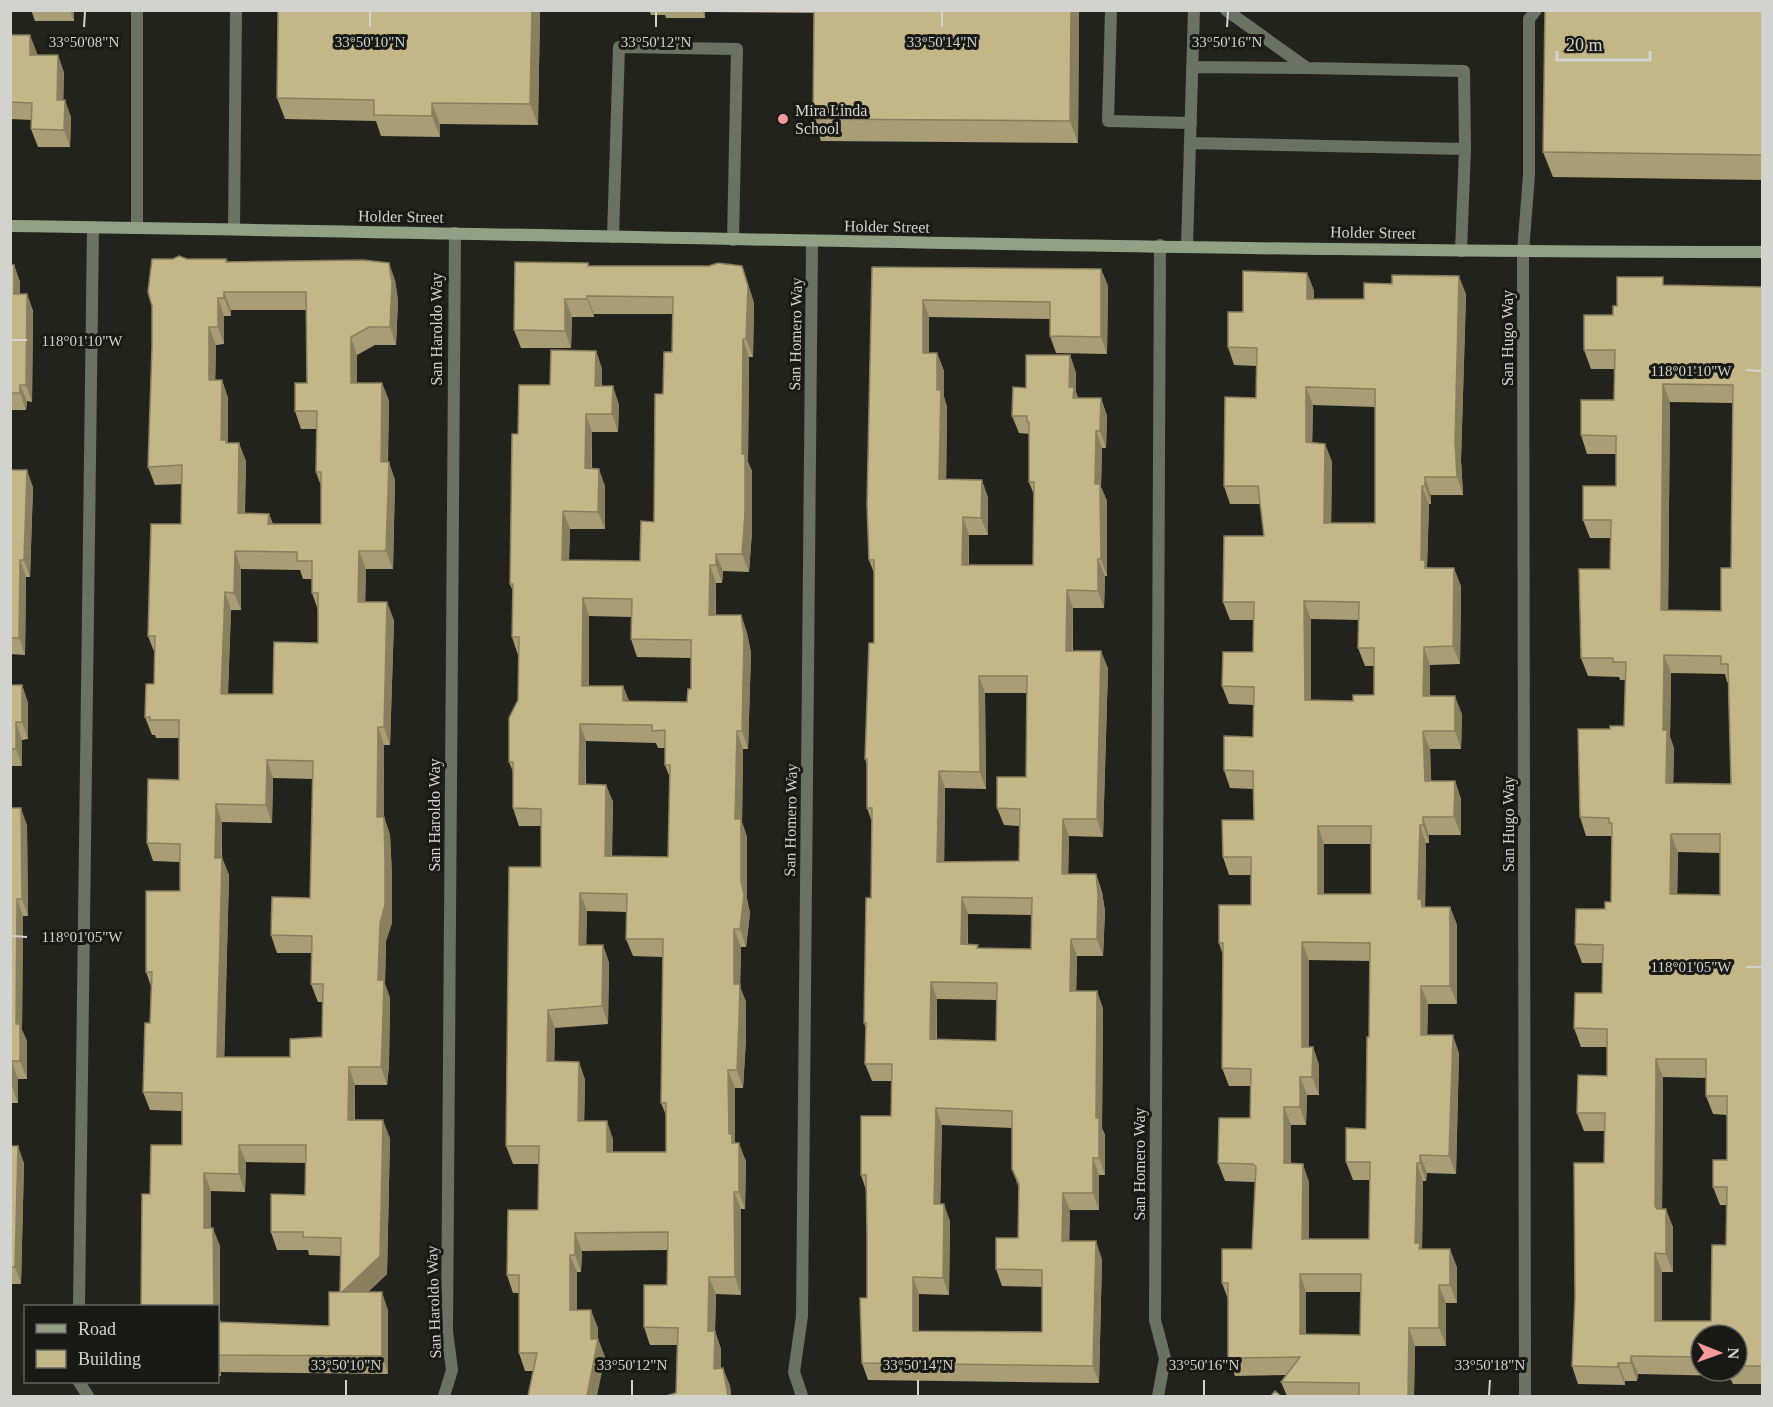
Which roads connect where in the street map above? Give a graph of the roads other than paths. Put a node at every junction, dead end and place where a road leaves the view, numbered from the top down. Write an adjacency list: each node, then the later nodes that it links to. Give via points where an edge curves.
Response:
1 (137, 10): 14 (street)
2 (236, 10): 15 (street)
3 (1111, 10): 9 (street, via 1108,121)
4 (1194, 10): 7 (street)
5 (1226, 10): 8 (street)
6 (1536, 10): 23 (street, San Hugo Way, via 1528,19 1529,175)
7 (1192, 67): 8 (street); 9 (street)
8 (1307, 68): 11 (street, via 1464,71)
9 (1191, 123): 10 (street)
10 (1191, 143): 11 (street); 21 (street)
11 (1465, 149): 22 (street)
12 (10, 226): 13 (street, Holder Street)
13 (93, 227): 14 (street, Holder Street); 25 (street)
14 (137, 227): 15 (street, Holder Street)
15 (234, 229): 16 (street, Holder Street)
16 (455, 233): 17 (street, Holder Street); 28 (street, San Haroldo Way, via 447,1331 452,1370)
17 (613, 237): 18 (street, Holder Street); 18 (street, via 619,47 737,49)
18 (733, 240): 19 (street, Holder Street)
19 (812, 241): 20 (street, Holder Street); 29 (street, San Homero Way, via 802,1316 794,1372)
20 (1160, 245): 21 (street, Holder Street); 30 (street, San Homero Way, via 1155,1320 1165,1358)
21 (1187, 246): 22 (street, Holder Street)
22 (1461, 250): 23 (street, Holder Street)
23 (1523, 252): 24 (street, Holder Street); 31 (street, San Hugo Way)
24 (1762, 252)
25 (79, 1305)
26 (80, 1383): 27 (street)
27 (88, 1396)
28 (444, 1396)
29 (802, 1396)
30 (1158, 1396)
31 (1525, 1396)

